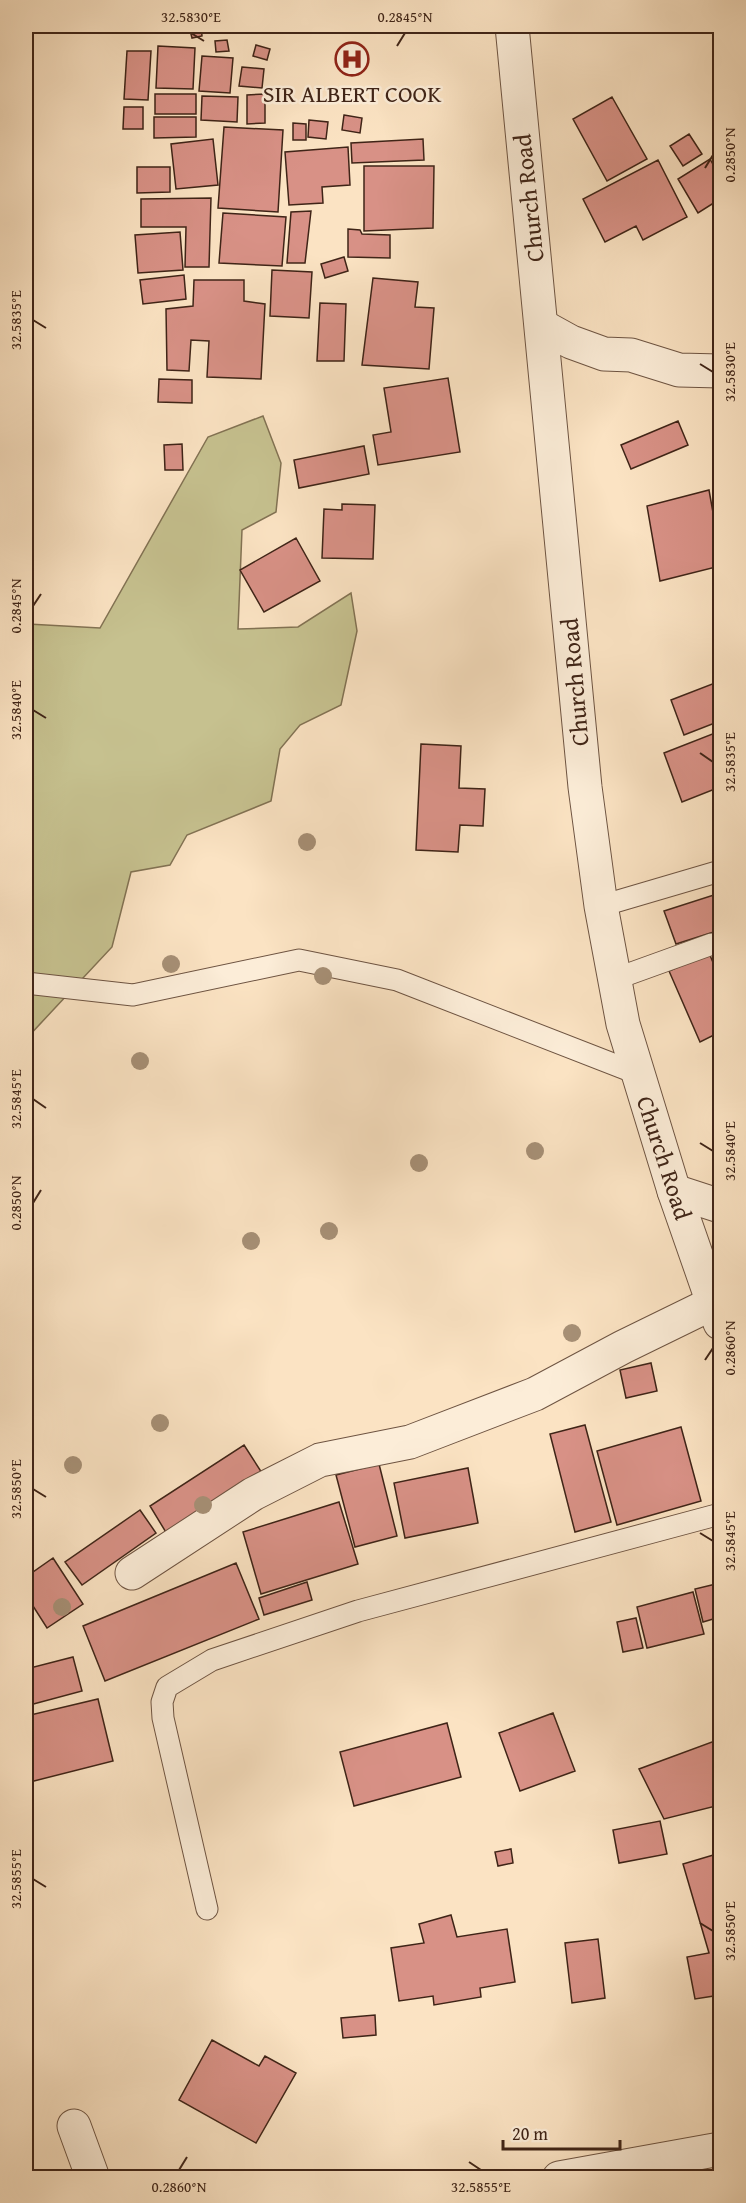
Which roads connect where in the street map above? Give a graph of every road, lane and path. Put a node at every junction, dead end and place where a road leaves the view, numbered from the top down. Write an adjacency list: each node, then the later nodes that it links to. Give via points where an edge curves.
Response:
1 (512, 26): 2 (street, Church Road)
2 (542, 327): 3 (street, via 604,354 631,355 679,370); 5 (street, Church Road, via 585,787)
3 (720, 371)
4 (720, 872): 5 (lane)
5 (601, 906): 7 (street, Church Road)
6 (720, 947): 7 (lane, via 712,944)
7 (615, 979): 9 (street, Church Road)
8 (26, 983): 9 (lane, via 133,994 299,960 397,980)
9 (636, 1073): 10 (street, Church Road)
10 (674, 1191): 11 (street); 12 (street, Church Road)
11 (720, 1206)
12 (717, 1313): 14 (street, via 622,1347 536,1395 410,1442 320,1460 253,1494)
13 (720, 1514): 15 (lane, via 358,1611 212,1660 167,1687 162,1702 163,1718)
14 (132, 1573)
15 (207, 1909)
16 (74, 2126): 18 (street)
17 (720, 2149): 19 (street)
18 (93, 2178)
19 (559, 2178)

